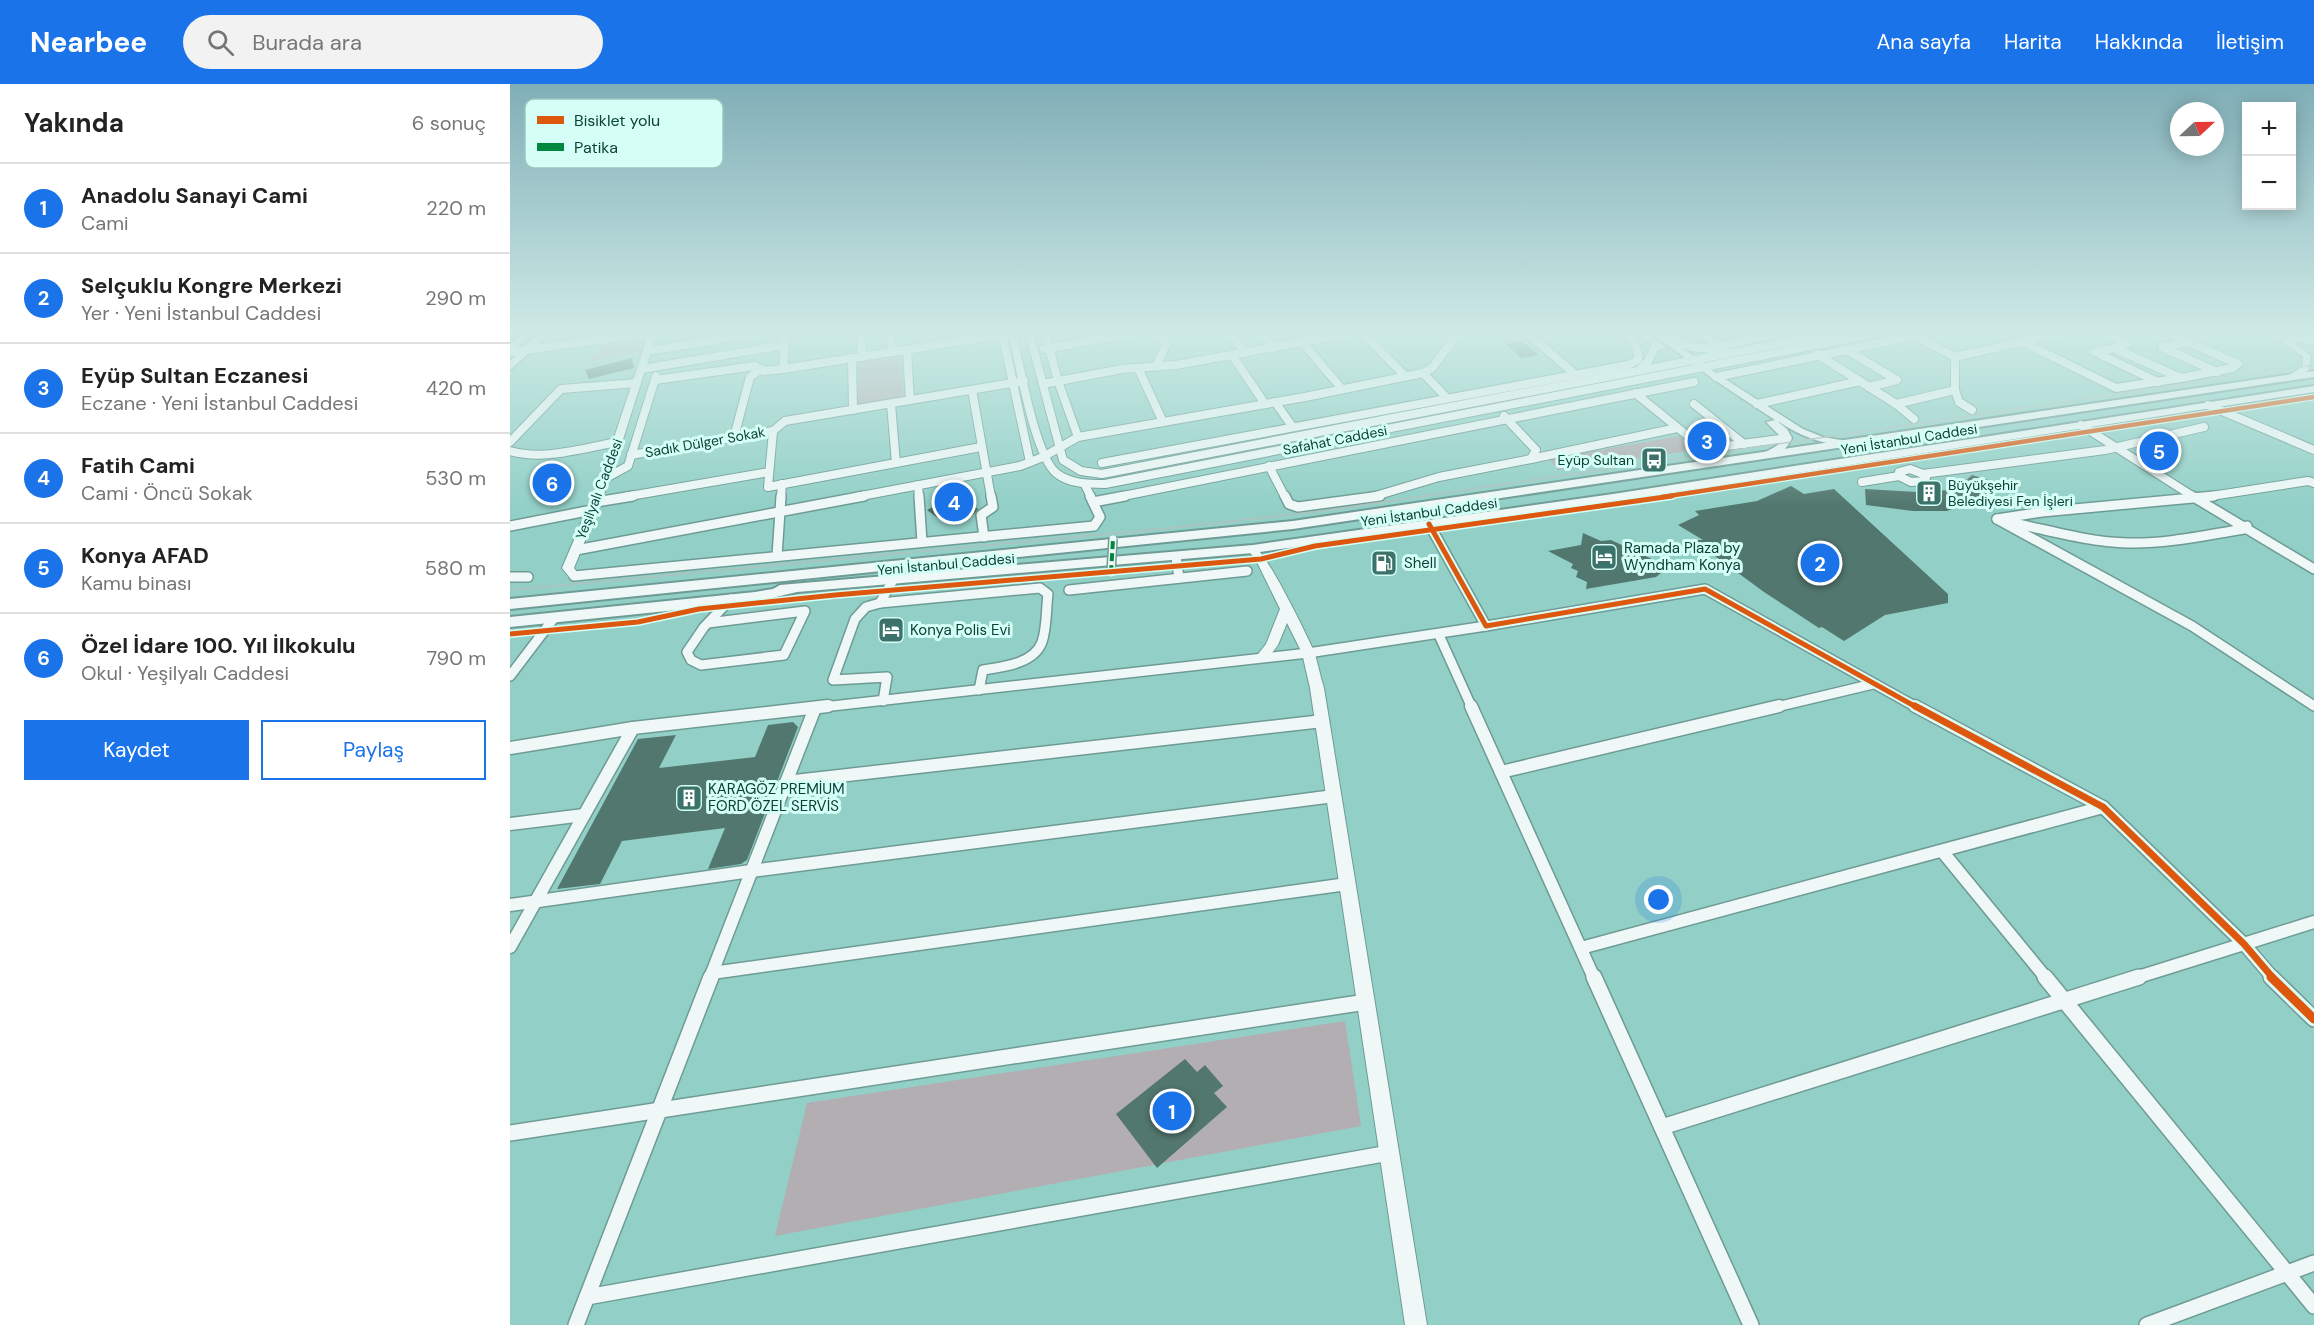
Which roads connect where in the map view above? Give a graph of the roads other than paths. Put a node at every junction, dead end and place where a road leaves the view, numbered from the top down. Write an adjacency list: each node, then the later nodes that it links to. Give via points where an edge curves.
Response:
1 (560, 390): 51 (street)
2 (634, 390): 52 (street, Yeşilyalı Caddesi)
3 (652, 390): 60 (street)
4 (747, 390): 48 (street)
5 (853, 390): 38 (street)
6 (909, 390): 29 (street)
7 (972, 390): 29 (street, Sadık Dülger Sokak); 56 (street)
8 (1014, 390): 64 (street)
9 (1026, 390): 62 (street)
10 (1044, 390): 57 (street)
11 (1061, 390): 49 (street)
12 (1148, 390): 42 (street)
13 (1256, 390): 32 (street)
14 (1337, 390): 30 (street)
15 (1439, 390): 28 (street)
16 (1492, 390): 28 (street)
17 (1545, 390): 57 (street, Safahat Caddesi, via 1120,472 1086,473 1072,468)
18 (1584, 390): 37 (street, Safahat Caddesi)
19 (1652, 390): 27 (street)
20 (1727, 390): 50 (main road, via 1780,428)
21 (1736, 390): 34 (main road)
22 (1820, 390): 34 (street)
23 (1874, 390): 35 (street)
24 (1955, 390): 35 (street); 39 (street, via 1959,402)
25 (2206, 390): 54 (highway, Yeni İstanbul Caddesi)
26 (2308, 390): 36 (highway, Yeni İstanbul Caddesi)
27 (1635, 393): 40 (street); 46 (street)
28 (1447, 398): 44 (street)
29 (910, 400): 31 (street, Sadık Dülger Sokak)
30 (1275, 402): 32 (street); 44 (street)
31 (891, 404): 38 (street, Sadık Dülger Sokak); 65 (street)
32 (1265, 404): 42 (street)
33 (1694, 404): 53 (street)
34 (1757, 404): 54 (main road, via 1811,437)
35 (1896, 404): 41 (street)
36 (2208, 405): 43 (highway, Yeni İstanbul Caddesi); 58 (street)
37 (1496, 409): 40 (street); 74 (street, Safahat Caddesi, via 1105,484)
38 (853, 410): 47 (street, Sadık Dülger Sokak, via 785,421)
39 (1971, 411)
40 (1507, 418): 63 (street, via 1536,450); 67 (street)
41 (1914, 419)
42 (1163, 422): 49 (street)
43 (2081, 425): 55 (street); 81 (highway, Yeni İstanbul Caddesi)
44 (1292, 426): 66 (street)
45 (2204, 427): 55 (street)
46 (1677, 428): 53 (street, via 1704,449); 63 (street)
47 (773, 430): 48 (street, Sadık Dülger Sokak); 68 (street)
48 (734, 437): 60 (street, Sadık Dülger Sokak)
49 (1078, 437): 57 (street)
50 (1787, 438): 53 (street); 61 (main road, via 1783,447)
51 (510, 442)
52 (618, 442): 59 (street, via 545,453); 70 (street, Yeşilyalı Caddesi)
53 (1744, 444)
54 (1847, 444): 61 (highway, Yeni İstanbul Caddesi)
55 (2116, 446): 71 (street, via 1923,474 1926,478 1918,483 1899,476); 76 (street)
56 (981, 447): 65 (street); 69 (street)
57 (1059, 449): 62 (street)
58 (2314, 450)
59 (510, 451)
60 (631, 455): 70 (street, via 628,466)
61 (1768, 455): 91 (highway, Yeni İstanbul Caddesi, via 1293,525)
62 (1043, 457): 64 (street); 74 (street, Safahat Caddesi, via 1058,475)
63 (1531, 459): 67 (street, via 1439,477 1379,496 1298,507 1289,504)
64 (1030, 462): 69 (street)
65 (896, 463): 73 (street)
66 (1102, 463)
67 (1269, 466): 77 (street)
68 (769, 472): 73 (street, via 768,486); 78 (street)
69 (985, 472): 75 (street); 84 (street, via 993,507 981,515)
70 (606, 478): 78 (street, Yeşilyalı Caddesi)
71 (1862, 482)
72 (2314, 483): 76 (street)
73 (782, 484): 79 (street)
74 (1084, 484): 77 (street)
75 (918, 485): 79 (street); 86 (street)
76 (2199, 498): 80 (street); 83 (street)
77 (1093, 502): 84 (street, via 1100,517 1094,526)
78 (594, 506): 82 (street); 88 (street, Yeşilyalı Caddesi)
79 (780, 511): 88 (street); 89 (street)
80 (1997, 519): 83 (street, via 2128,543 2178,540); 119 (street, via 2192,626)
81 (1429, 524): 87 (highway, Yeni İstanbul Caddesi); 111 (street)
82 (510, 526)
83 (2246, 526): 92 (street)
84 (984, 537): 86 (street)
85 (1113, 539): 94 (street, bridge)
86 (922, 542): 89 (street)
87 (1253, 549): 90 (highway, Yeni İstanbul Caddesi); 106 (street)
88 (576, 550): 95 (street, Yeşilyalı Caddesi, via 568,568)
89 (777, 556): 95 (street)
90 (1176, 557): 98 (street); 99 (highway, Yeni İstanbul Caddesi)
91 (887, 566): 102 (highway, via 767,572); 107 (highway, Yeni İstanbul Caddesi)
92 (2314, 570)
93 (1247, 571): 98 (street)
94 (1111, 573)
95 (574, 576)
96 (510, 577): 97 (street)
97 (528, 577)
98 (1179, 578): 101 (street)
99 (893, 580): 100 (highway, Yeni İstanbul Caddesi); 104 (street)
100 (806, 587): 103 (highway); 107 (highway, Yeni İstanbul Caddesi)
101 (1069, 590)
102 (510, 596)
103 (731, 599): 107 (highway); 110 (street)
104 (880, 603): 117 (street, via 1045,590 1048,594 1038,649 1019,662 983,670); 118 (street, via 866,608 855,619 833,680 887,677)
105 (510, 604): 107 (highway, Yeni İstanbul Caddesi)
106 (1286, 608): 113 (street); 114 (street, via 1272,645)
107 (549, 610): 108 (highway, Yeni İstanbul Caddesi); 109 (highway); 115 (street)
108 (510, 614)
109 (510, 622)
110 (708, 623): 110 (street, via 687,652 690,660 701,665 784,655 804,611)
111 (1486, 626): 112 (street); 116 (street, via 1705,589)
112 (1439, 635): 113 (street); 124 (street)
113 (1308, 653): 114 (street); 121 (street)
114 (1261, 658): 117 (street)
115 (510, 676)
116 (1874, 684): 124 (street); 127 (street)
117 (979, 690): 118 (street)
118 (883, 700): 120 (street)
119 (2314, 706)
120 (815, 708): 122 (street); 125 (street)
121 (1323, 721): 125 (street); 126 (street)
122 (633, 728): 123 (street); 128 (street)
123 (510, 748)
124 (1501, 772): 138 (street)
125 (786, 782): 131 (street)
126 (1334, 796): 131 (street); 132 (street)
127 (2103, 807): 130 (street); 136 (street)
128 (584, 815): 129 (street); 133 (street)
129 (511, 825)
130 (1942, 851): 138 (street); 140 (street)
131 (752, 871): 133 (street); 139 (street)
132 (1347, 884): 139 (street); 141 (street)
133 (536, 902): 134 (street); 137 (street)
134 (510, 905)
135 (2314, 922): 136 (street)
136 (2244, 944): 140 (street); 142 (street, via 2266,972)
137 (510, 947)
138 (1581, 948): 144 (street)
139 (712, 974): 143 (street)
140 (2064, 1001): 144 (street); 148 (street)
141 (1366, 1002): 143 (street); 146 (street)
142 (2314, 1019)
143 (660, 1108): 145 (street); 149 (street)
144 (1662, 1127): 153 (street)
145 (510, 1133)
146 (1389, 1153): 149 (street); 152 (street)
147 (2314, 1263): 148 (street)
148 (2286, 1273): 150 (street); 154 (street)
149 (587, 1297): 151 (street)
150 (2314, 1306)
151 (576, 1325)
152 (1416, 1325)
153 (1751, 1325)
154 (2147, 1325)

